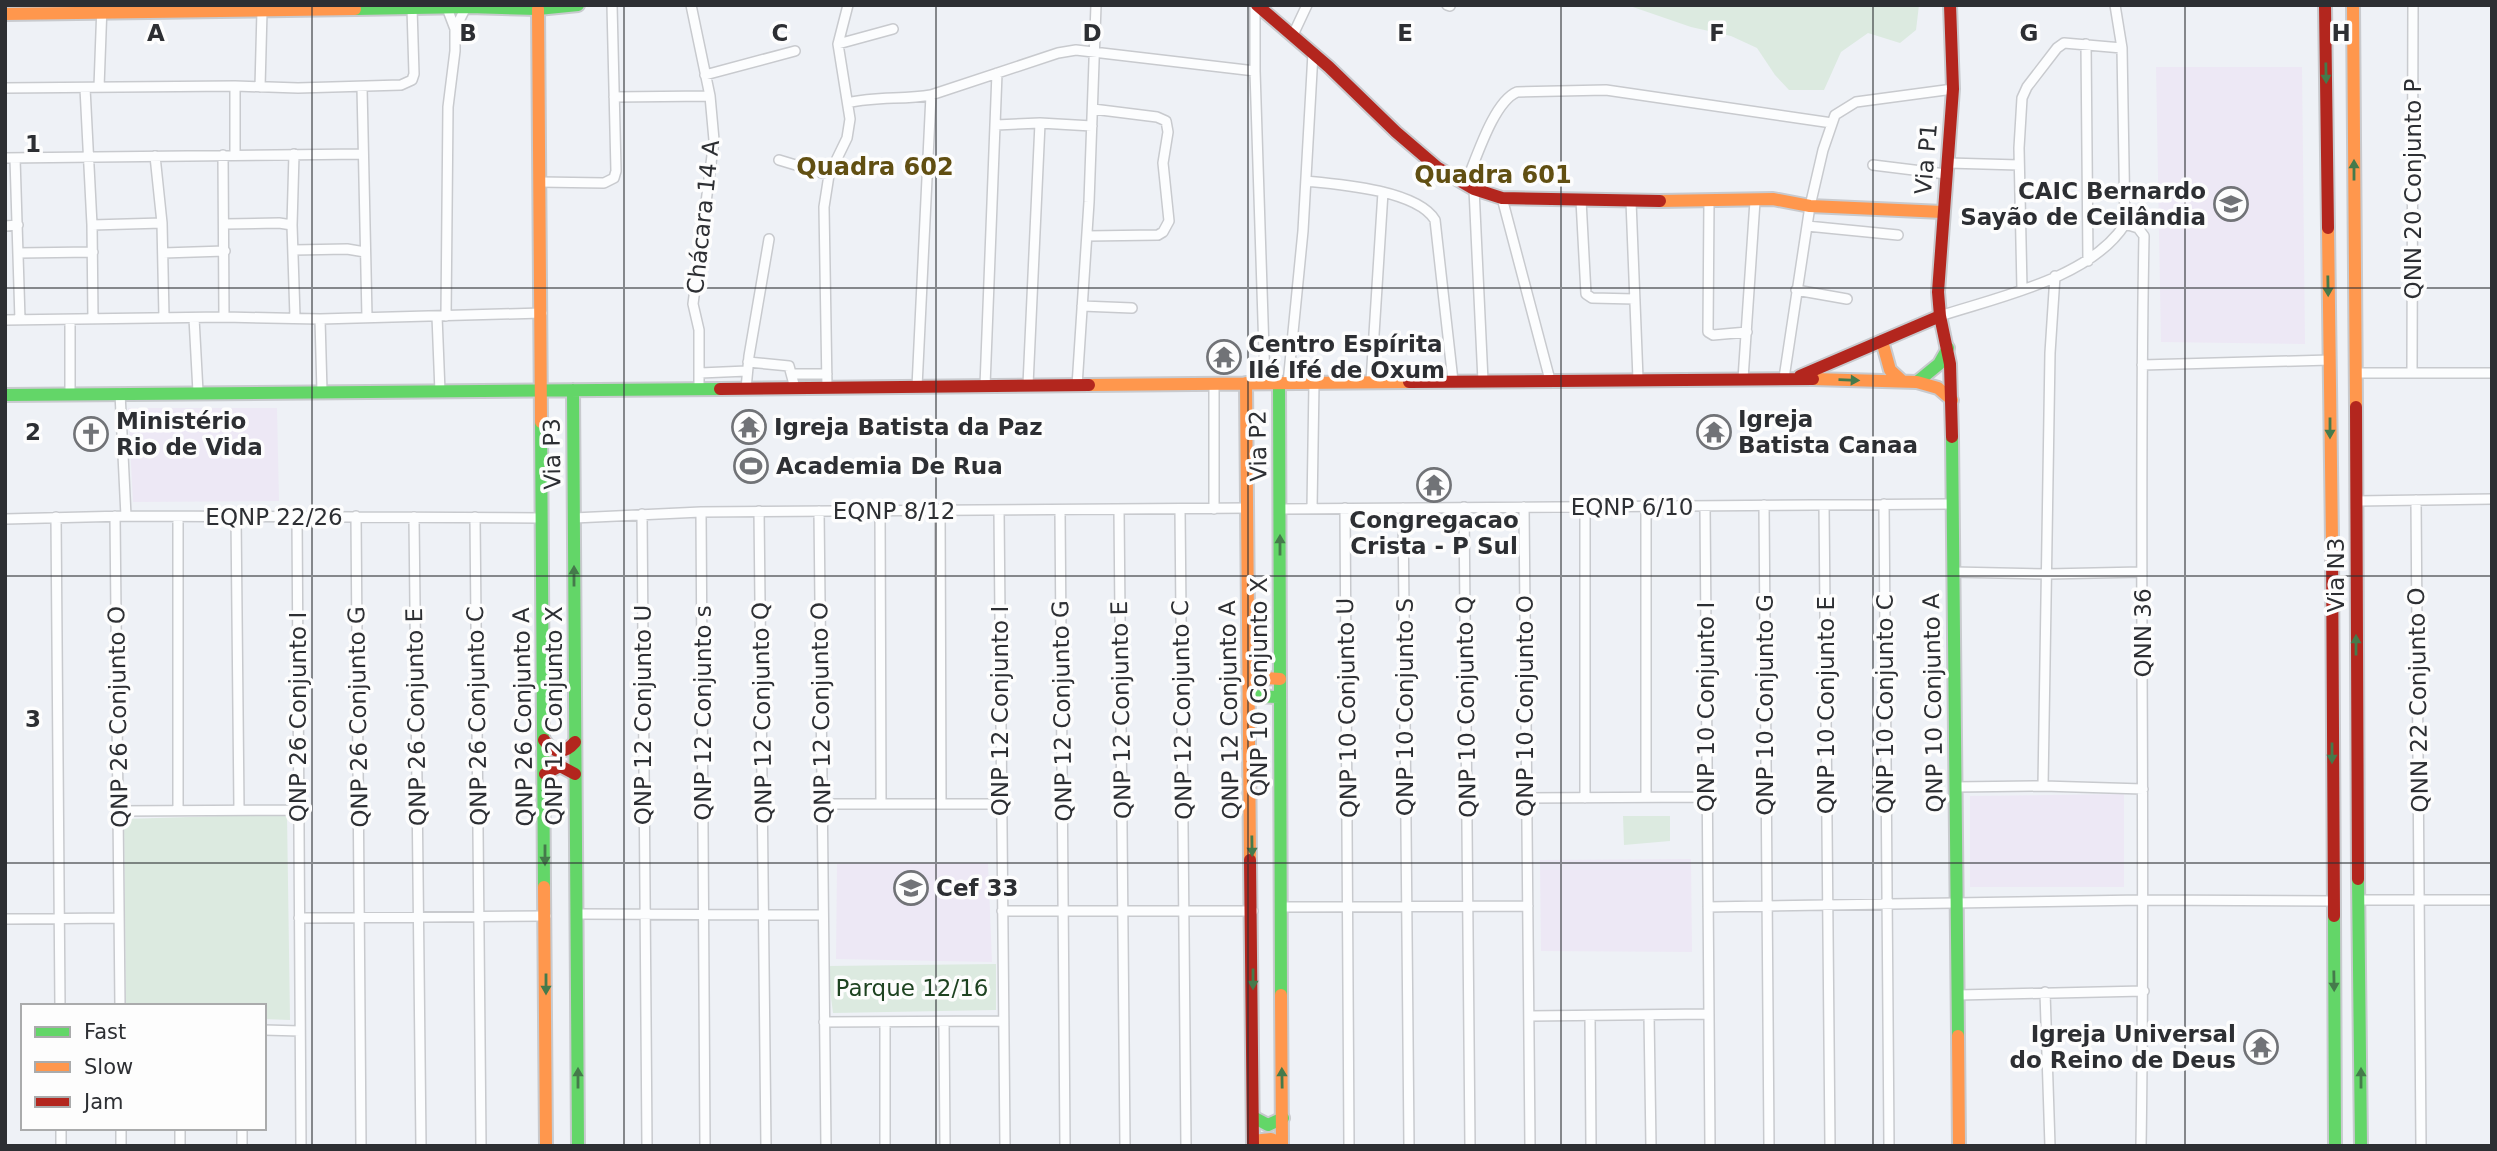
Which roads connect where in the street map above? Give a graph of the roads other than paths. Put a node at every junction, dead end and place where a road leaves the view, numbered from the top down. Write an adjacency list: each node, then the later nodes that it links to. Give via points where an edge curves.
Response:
1 (578, 5): 18 (street)
2 (612, 5): 44 (street)
3 (691, 5): 34 (street, Chácara 14 A)
4 (848, 5): 26 (street)
5 (1096, 5): 30 (street)
6 (1256, 5): 25 (street); 32 (street)
7 (1307, 5): 25 (street)
8 (1950, 5): 41 (street, Via P1)
9 (2115, 5): 28 (street)
10 (2325, 5): 46 (street, Via N3, one-way to 46)
11 (2353, 5): 75 (street, Via N3, one-way to 11)
12 (2413, 5): 124 (street, QNN 20 Conjunto P)
13 (468, 7): 14 (street); 17 (street); 23 (street)
14 (504, 7): 18 (street)
15 (337, 8): 16 (street); 21 (street)
16 (412, 8): 17 (street); 38 (street, via 412,80)
17 (447, 8): 23 (street)
18 (530, 8): 65 (street, Via P3)
19 (76, 10): 20 (street); 22 (street)
20 (102, 10): 21 (street); 36 (street)
21 (262, 11): 37 (street)
22 (5, 14)
23 (455, 29): 103 (street, via 447,107)
24 (893, 29): 26 (street)
25 (1292, 37): 31 (street)
26 (838, 44): 45 (street)
27 (2087, 44): 28 (street); 61 (street, via 2064,43 2057,48 2027,87 2020,109); 94 (street)
28 (2122, 48): 78 (street)
29 (794, 51): 34 (street)
30 (1094, 51): 32 (street); 33 (street, via 1058,53); 47 (street)
31 (1313, 53): 64 (street); 66 (street, via 1438,168)
32 (1255, 71): 138 (street)
33 (997, 73): 42 (street); 50 (street)
34 (705, 75): 43 (street, Chácara 14 A)
35 (235, 86): 36 (street); 37 (street); 52 (street)
36 (99, 87): 40 (street)
37 (260, 87): 38 (street)
38 (362, 87): 54 (street)
39 (5, 88): 40 (street)
40 (85, 88): 55 (street)
41 (1953, 89): 49 (street, via 1856,102 1835,115); 62 (street, Via P1)
42 (931, 95): 45 (street); 144 (street)
43 (710, 96): 44 (street); 123 (street, Chácara 14 A, via 713,153 693,304)
44 (614, 97): 65 (street, via 614,178 604,183)
45 (848, 103): 63 (street, via 849,130)
46 (2326, 104): 75 (street, via 2335,143 2335,214 2346,221); 87 (street, Via N3)
47 (1093, 109): 51 (street); 85 (street, via 1166,121 1163,163 1169,221 1158,235)
48 (1040, 123): 50 (street); 51 (street); 141 (street)
49 (1832, 123): 66 (street, via 1606,90 1517,92 1495,116); 73 (street)
50 (996, 125): 142 (street)
51 (1092, 126): 85 (street)
52 (235, 154): 53 (street); 56 (street)
53 (294, 154): 54 (street); 80 (street)
54 (363, 154): 90 (street)
55 (87, 155): 57 (street); 58 (street); 82 (street)
56 (223, 155): 57 (street); 77 (street)
57 (155, 156): 76 (street)
58 (10, 158): 79 (street)
59 (779, 160): 63 (street)
60 (1873, 165): 62 (street)
61 (2019, 165): 62 (street); 96 (street)
62 (1947, 169): 74 (street, Via P1)
63 (829, 175): 131 (street, via 824,206)
64 (1306, 181): 67 (street); 138 (street)
65 (540, 182): 102 (street, Via P3)
66 (1470, 187): 68 (street); 133 (street)
67 (1382, 192): 132 (street, via 1426,209 1435,220); 135 (street)
68 (1502, 198): 69 (street); 130 (street)
69 (1581, 200): 70 (street); 98 (street, via 1588,296)
70 (1631, 201): 71 (street); 98 (street)
71 (1709, 201): 72 (street); 116 (street, via 1708,332)
72 (1755, 201): 73 (street); 116 (street)
73 (1810, 206): 74 (street); 83 (street)
74 (1943, 212): 104 (street, Via P1)
75 (2354, 214): 122 (street, Via N3)
76 (162, 223): 82 (street); 93 (street)
77 (225, 224): 80 (street); 89 (street)
78 (2124, 224): 94 (street, via 2117,237); 120 (street, QNN 36, via 2138,228 2144,236)
79 (18, 225): 81 (street); 92 (street)
80 (292, 225): 88 (street)
81 (5, 226)
82 (92, 226): 91 (street)
83 (1807, 226): 84 (street); 97 (street)
84 (1898, 235)
85 (1087, 236): 100 (street)
86 (769, 239): 121 (street)
87 (2328, 245): 119 (street, Via N3, one-way to 119); 122 (street, via 2337,236 2348,243 2348,316)
88 (294, 250): 90 (street); 107 (street)
89 (225, 251): 93 (street); 106 (street)
90 (365, 251): 108 (street)
91 (93, 252): 92 (street); 110 (street)
92 (18, 253): 113 (street)
93 (163, 253): 105 (street)
94 (2088, 261): 95 (street)
95 (2055, 276): 96 (street); 198 (street)
96 (2022, 289): 104 (street)
97 (1796, 290): 99 (street); 127 (street)
98 (1635, 299): 128 (street)
99 (1847, 299)
100 (1082, 306): 101 (street); 143 (street)
101 (1132, 309)
102 (542, 313): 103 (street); 149 (street, Via P3)
103 (442, 316): 108 (street); 152 (street)
104 (1940, 316): 115 (street); 118 (street, Via P1)
105 (164, 317): 109 (street); 110 (street)
106 (224, 317): 107 (street); 109 (street)
107 (295, 317): 111 (street)
108 (367, 317): 111 (street)
109 (194, 318): 150 (street)
110 (93, 319): 114 (street)
111 (320, 319): 151 (street)
112 (5, 320): 113 (street)
113 (20, 320): 114 (street)
114 (70, 320): 153 (street)
115 (1915, 327): 117 (street); 118 (street, via 1933,332)
116 (1747, 332): 129 (street)
117 (1882, 341): 127 (street); 134 (street, via 1890,370)
118 (1947, 344): 136 (street, via 1939,364); 156 (street, Via P1)
119 (2330, 360): 120 (street); 199 (street, Via N3, one-way to 199)
120 (2142, 365): 197 (street, QNN 36)
121 (748, 367): 123 (street); 126 (street, via 787,365); 147 (street)
122 (2356, 367): 124 (street); 158 (street, Via N3)
123 (700, 373): 146 (street, Chácara 14 A)
124 (2412, 373): 125 (street)
125 (2492, 373)
126 (793, 374): 131 (street); 145 (street)
127 (1790, 378): 129 (street); 134 (street, one-way to 134)
128 (1638, 379): 129 (street); 130 (street)
129 (1743, 379)
130 (1550, 380): 133 (street)
131 (827, 381): 144 (street); 145 (street)
132 (1453, 381): 133 (street); 135 (street)
133 (1483, 381)
134 (1902, 381): 136 (street)
135 (1371, 382): 139 (street)
136 (1917, 382): 156 (street, via 1938,388)
137 (1246, 383): 138 (street); 140 (street); 169 (street, Via P2)
138 (1277, 383): 139 (street); 176 (street, Via P2)
139 (1314, 383): 170 (street)
140 (1214, 384): 143 (street); 175 (street)
141 (1028, 385): 142 (street); 143 (street)
142 (985, 386): 144 (street)
143 (1077, 386)
144 (917, 387)
145 (795, 388): 147 (street)
146 (699, 389): 147 (street); 148 (street)
147 (746, 389)
148 (573, 390): 149 (street); 194 (street, Via P3)
149 (542, 391): 152 (street); 193 (street, Via P3)
150 (198, 392): 151 (street); 154 (street)
151 (322, 392): 152 (street)
152 (440, 392)
153 (69, 393): 154 (street); 155 (street)
154 (120, 393): 185 (street, QNP 26 Conjunto O)
155 (5, 394)
156 (1952, 400): 160 (street)
157 (2492, 499): 159 (street)
158 (2357, 500): 159 (street); 202 (street, Via N3, one-way to 158)
159 (2416, 500): 226 (street, QNN 22 Conjunto O)
160 (1952, 504): 163 (street, EQNP 6/10); 196 (street, QNP 10 Conjunto A)
161 (1764, 505): 162 (street, EQNP 6/10); 166 (street, EQNP 6/10); 234 (street, QNP 10 Conjunto G)
162 (1824, 505): 163 (street, EQNP 6/10); 233 (street, QNP 10 Conjunto E)
163 (1884, 505): 232 (street, QNP 10 Conjunto C)
164 (1585, 506): 165 (street, EQNP 6/10); 168 (street, EQNP 6/10); 216 (street)
165 (1646, 506): 166 (street, EQNP 6/10); 213 (street)
166 (1705, 506): 214 (street, QNP 10 Conjunto I)
167 (1464, 507): 168 (street, EQNP 6/10); 172 (street, EQNP 6/10); 236 (street, QNP 10 Conjunto Q)
168 (1524, 507): 215 (street, QNP 10 Conjunto O)
169 (1248, 508): 175 (street, EQNP 8/12); 200 (street, QNP 12 Conjunto A)
170 (1312, 508): 171 (street, EQNP 6/10); 176 (street, EQNP 6/10)
171 (1345, 508): 172 (street, EQNP 6/10); 238 (street, QNP 10 Conjunto U)
172 (1403, 508): 235 (street, QNP 10 Conjunto S)
173 (940, 509): 180 (street, EQNP 8/12); 181 (street, EQNP 8/12); 219 (street)
174 (1180, 509): 175 (street, EQNP 8/12); 177 (street, EQNP 8/12); 244 (street, QNP 12 Conjunto C)
175 (1214, 509)
176 (1280, 509): 201 (street, QNP 10 Conjunto X, one-way to 176)
177 (1119, 510): 182 (street, EQNP 8/12); 243 (street, QNP 12 Conjunto E)
178 (759, 511): 179 (street, EQNP 8/12); 183 (street, EQNP 8/12); 248 (street, QNP 12 Conjunto Q)
179 (819, 511): 180 (street, EQNP 8/12); 217 (street, QNP 12 Conjunto O)
180 (880, 511): 218 (street)
181 (999, 511): 182 (street, EQNP 8/12); 220 (street, QNP 12 Conjunto I)
182 (1060, 511): 242 (street, QNP 12 Conjunto G)
183 (701, 512): 184 (street, EQNP 8/12); 247 (street, QNP 12 Conjunto s)
184 (642, 514): 194 (street, EQNP 8/12); 249 (street, QNP 12 Conjunto U)
185 (120, 516): 188 (street, EQNP 22/26); 189 (street, EQNP 22/26); 224 (street, QNP 26 Conjunto O)
186 (236, 516): 189 (street, EQNP 22/26); 190 (street, EQNP 22/26); 222 (street)
187 (356, 516): 190 (street, EQNP 22/26); 191 (street, EQNP 22/26); 254 (street, QNP 26 Conjunto G)
188 (55, 517): 195 (street, EQNP 22/26); 258 (street)
189 (178, 517): 221 (street)
190 (297, 517): 223 (street, QNP 26 Conjunto I)
191 (414, 517): 192 (street, EQNP 22/26); 251 (street, QNP 26 Conjunto E)
192 (475, 517): 193 (street, EQNP 22/26); 252 (street, QNP 26 Conjunto C)
193 (542, 518): 206 (street, QNP 26 Conjunto A)
194 (574, 518): 207 (street, QNP 12 Conjunto X, one-way to 194)
195 (5, 519)
196 (1953, 572): 198 (street); 211 (street, QNP 10 Conjunto A)
197 (2142, 572): 198 (street); 212 (street, QNN 36)
198 (2047, 574): 210 (street)
199 (2331, 578): 202 (street, via 2339,621 2338,686 2345,694); 205 (street, Via N3)
200 (1250, 677): 201 (street); 203 (street, QNP 12 Conjunto A)
201 (1280, 679): 204 (street, QNP 10 Conjunto X)
202 (2356, 687): 225 (street, Via N3)
203 (1250, 696): 204 (street); 245 (street, QNP 12 Conjunto A, one-way to 245)
204 (1279, 697): 240 (street, QNP 10 Conjunto X)
205 (2332, 717): 225 (street, via 2339,710 2350,716); 230 (street, Via N3, one-way to 230)
206 (544, 740): 207 (street, via 549,749 559,753 569,751); 208 (street, QNP 26 Conjunto A)
207 (575, 742): 209 (street, QNP 12 Conjunto X)
208 (545, 774): 209 (street, via 560,766); 253 (street, QNP 26 Conjunto A, one-way to 253)
209 (575, 774): 246 (street, QNP 12 Conjunto X)
210 (2043, 786): 211 (street); 212 (street)
211 (1955, 787): 231 (street, QNP 10 Conjunto A)
212 (2143, 789): 227 (street, QNN 36)
213 (1646, 797): 214 (street); 216 (street)
214 (1707, 797): 239 (street, QNP 10 Conjunto I)
215 (1526, 798): 216 (street); 237 (street, QNP 10 Conjunto O)
216 (1585, 798)
217 (822, 804): 218 (street); 250 (street, QNP 12 Conjunto O)
218 (881, 804): 219 (street)
219 (941, 804): 220 (street)
220 (1001, 804): 241 (street, QNP 12 Conjunto I)
221 (178, 809): 222 (street); 224 (street)
222 (239, 809): 223 (street)
223 (298, 810): 256 (street, QNP 26 Conjunto I)
224 (118, 811): 255 (street, QNP 26 Conjunto O)
225 (2358, 835): 228 (street, Via N3)
226 (2420, 899): 228 (street); 229 (street); 311 (street, QNN 22 Conjunto O)
227 (2143, 900): 230 (street); 231 (street); 259 (street, QNN 36)
228 (2360, 900): 310 (street, Via N3, one-way to 228)
229 (2492, 900)
230 (2333, 901): 274 (street, Via N3, one-way to 274)
231 (1957, 902): 232 (street); 261 (street, QNP 10 Conjunto A)
232 (1886, 903): 233 (street); 304 (street, QNP 10 Conjunto C)
233 (1827, 904): 234 (street); 303 (street, QNP 10 Conjunto E)
234 (1766, 905): 239 (street); 302 (street, QNP 10 Conjunto G)
235 (1406, 906): 236 (street); 238 (street); 296 (street, QNP 10 Conjunto S)
236 (1468, 906): 237 (street); 297 (street, QNP 10 Conjunto Q)
237 (1528, 906): 266 (street, QNP 10 Conjunto O)
238 (1349, 907): 240 (street); 295 (street, QNP 10 Conjunto U)
239 (1709, 907): 264 (street, QNP 10 Conjunto I)
240 (1280, 908): 276 (street, QNP 10 Conjunto X, one-way to 240)
241 (1002, 911): 242 (street); 268 (street, QNP 12 Conjunto I)
242 (1064, 911): 243 (street); 292 (street, QNP 12 Conjunto G)
243 (1123, 911): 244 (street); 293 (street, QNP 12 Conjunto E)
244 (1184, 911): 245 (street); 294 (street, QNP 12 Conjunto C)
245 (1253, 911): 275 (street, QNP 12 Conjunto A, one-way to 275)
246 (577, 914): 249 (street); 284 (street, QNP 12 Conjunto X, one-way to 246)
247 (704, 914): 248 (street); 249 (street); 286 (street, QNP 12 Conjunto s)
248 (765, 914): 250 (street); 287 (street, QNP 12 Conjunto Q)
249 (644, 915): 285 (street, QNP 12 Conjunto U)
250 (823, 915): 269 (street, QNP 12 Conjunto O)
251 (419, 916): 252 (street); 254 (street); 281 (street, QNP 26 Conjunto E)
252 (479, 916): 253 (street); 282 (street, QNP 26 Conjunto C)
253 (546, 916): 283 (street, QNP 26 Conjunto A, one-way to 283)
254 (360, 917): 256 (street); 280 (street, QNP 26 Conjunto G)
255 (119, 918): 258 (street); 263 (street, QNP 26 Conjunto O)
256 (299, 918): 273 (street, QNP 26 Conjunto I)
257 (5, 919): 258 (street)
258 (58, 919): 262 (street)
259 (2144, 990): 260 (street); 307 (street, QNN 36)
260 (2045, 992): 261 (street); 306 (street)
261 (1958, 995): 305 (street, QNP 10 Conjunto A)
262 (60, 1004)
263 (120, 1004)
264 (1708, 1014): 265 (street); 301 (street, QNP 10 Conjunto I)
265 (1649, 1015): 267 (street); 300 (street)
266 (1530, 1016): 267 (street); 298 (street, QNP 10 Conjunto O)
267 (1590, 1017): 299 (street)
268 (1003, 1021): 270 (street); 291 (street, QNP 12 Conjunto I)
269 (824, 1022): 271 (street); 288 (street, QNP 12 Conjunto O)
270 (944, 1022): 271 (street); 290 (street)
271 (885, 1023): 289 (street)
272 (266, 1030): 273 (street)
273 (300, 1031): 279 (street, QNP 26 Conjunto I)
274 (2334, 1046): 308 (street, Via N3); 309 (street, via 2341,1081)
275 (1253, 1117): 276 (street, via 1268,1126); 277 (street, QNP 12 Conjunto A)
276 (1283, 1118): 278 (street, QNP 10 Conjunto X)
277 (1253, 1143): 278 (street, via 1271,1139)
278 (1282, 1145)
279 (301, 1146)
280 (361, 1146)
281 (421, 1146)
282 (481, 1146)
283 (546, 1146)
284 (578, 1146)
285 (647, 1146)
286 (705, 1146)
287 (766, 1146)
288 (826, 1146)
289 (885, 1146)
290 (945, 1146)
291 (1005, 1146)
292 (1065, 1146)
293 (1125, 1146)
294 (1186, 1146)
295 (1349, 1146)
296 (1409, 1146)
297 (1470, 1146)
298 (1530, 1146)
299 (1591, 1146)
300 (1651, 1146)
301 (1710, 1146)
302 (1769, 1146)
303 (1830, 1146)
304 (1889, 1146)
305 (1959, 1146)
306 (2050, 1146)
307 (2141, 1146)
308 (2335, 1146)
309 (2343, 1146)
310 (2361, 1146)
311 (2421, 1146)

